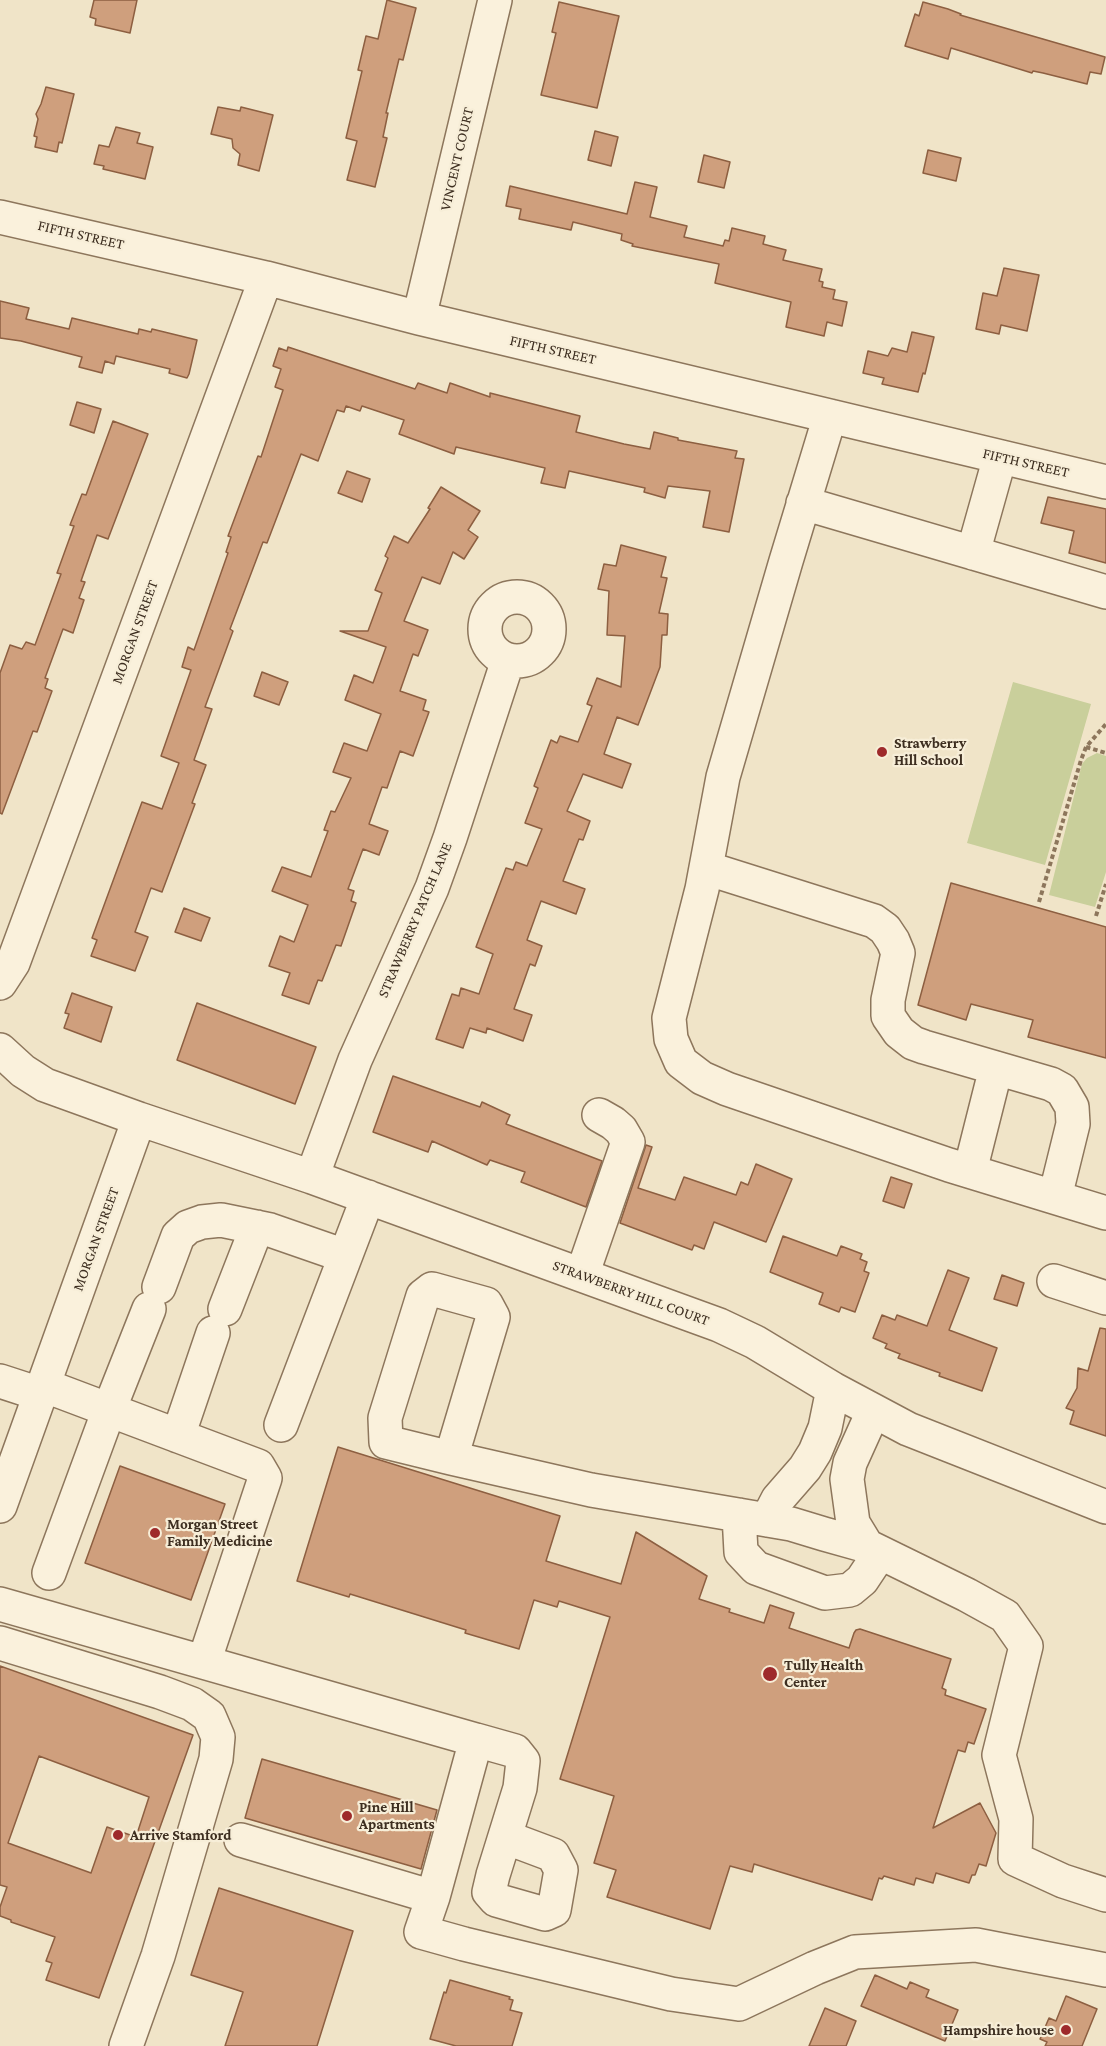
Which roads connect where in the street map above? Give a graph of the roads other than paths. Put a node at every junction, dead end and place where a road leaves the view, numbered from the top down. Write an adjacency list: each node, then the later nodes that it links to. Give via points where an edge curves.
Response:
1 (495, 0): 4 (street, VINCENT COURT)
2 (0, 217): 3 (street, FIFTH STREET)
3 (266, 278): 4 (street, FIFTH STREET); 13 (street, MORGAN STREET, via 13,963)
4 (419, 318): 5 (street, FIFTH STREET)
5 (830, 416): 6 (street, FIFTH STREET); 8 (street)
6 (1000, 457): 7 (street, FIFTH STREET); 9 (street)
7 (1106, 482)
8 (803, 503): 9 (street); 12 (street, via 723,777)
9 (973, 553): 10 (street)
10 (1106, 592)
11 (508, 660): 19 (street, STRAWBERRY PATCH LANE, via 432,888 355,1060)
12 (706, 868): 15 (street, via 874,921 885,929 898,953 888,1016 899,1032 913,1043); 18 (street, via 669,1018 670,1039 681,1062 702,1078 727,1089)
13 (0, 983)
14 (0, 1050): 17 (street, via 45,1085)
15 (996, 1068): 18 (street); 21 (street, via 1052,1084 1062,1090 1072,1107 1074,1124)
16 (599, 1116): 25 (street, via 621,1130 628,1142)
17 (139, 1119): 19 (street, STRAWBERRY HILL COURT); 32 (street, MORGAN STREET)
18 (970, 1171): 21 (street)
19 (312, 1177): 20 (street, STRAWBERRY HILL COURT)
20 (368, 1197): 24 (street); 25 (street, STRAWBERRY HILL COURT)
21 (1054, 1197): 22 (street)
22 (1106, 1213)
23 (257, 1227): 24 (street); 31 (street, via 220,1220 202,1222 178,1236); 35 (street)
24 (345, 1256): 34 (street)
25 (582, 1275): 29 (street, STRAWBERRY HILL COURT, via 719,1325)
26 (1054, 1281): 27 (street)
27 (1106, 1298)
28 (0, 1381): 32 (street)
29 (833, 1389): 33 (street, STRAWBERRY HILL COURT); 39 (street, via 825,1428 815,1452 778,1499)
30 (0, 1400): 32 (street)
31 (109, 1410): 32 (street); 35 (street); 41 (street)
32 (28, 1412): 37 (street, MORGAN STREET)
33 (873, 1412): 38 (street, STRAWBERRY HILL COURT); 40 (street, via 847,1479 853,1523)
34 (281, 1425)
35 (178, 1436): 44 (street, via 258,1466 265,1478)
36 (451, 1458): 36 (street, via 493,1317 486,1304 432,1288 423,1296 385,1418 386,1442); 39 (street, via 591,1490)
37 (0, 1506)
38 (1106, 1507)
39 (753, 1517): 40 (street, via 791,1524); 40 (street, via 741,1552 756,1568 825,1593 850,1590 862,1580)
40 (873, 1550): 48 (street, via 1005,1616 1026,1646 999,1755 1016,1819 1015,1859)
41 (49, 1573)
42 (0, 1604): 44 (street)
43 (0, 1643): 51 (street, via 192,1704 209,1716 218,1737 216,1759 164,1934)
44 (204, 1662): 45 (street)
45 (476, 1740): 46 (street, via 515,1751 523,1761 520,1788); 49 (street)
46 (505, 1837)
47 (241, 1840): 49 (street)
48 (1106, 1895)
49 (433, 1897): 50 (street, via 421,1932 671,1994 739,2004 855,1952 976,1945)
50 (1106, 1970)
51 (126, 2046)

